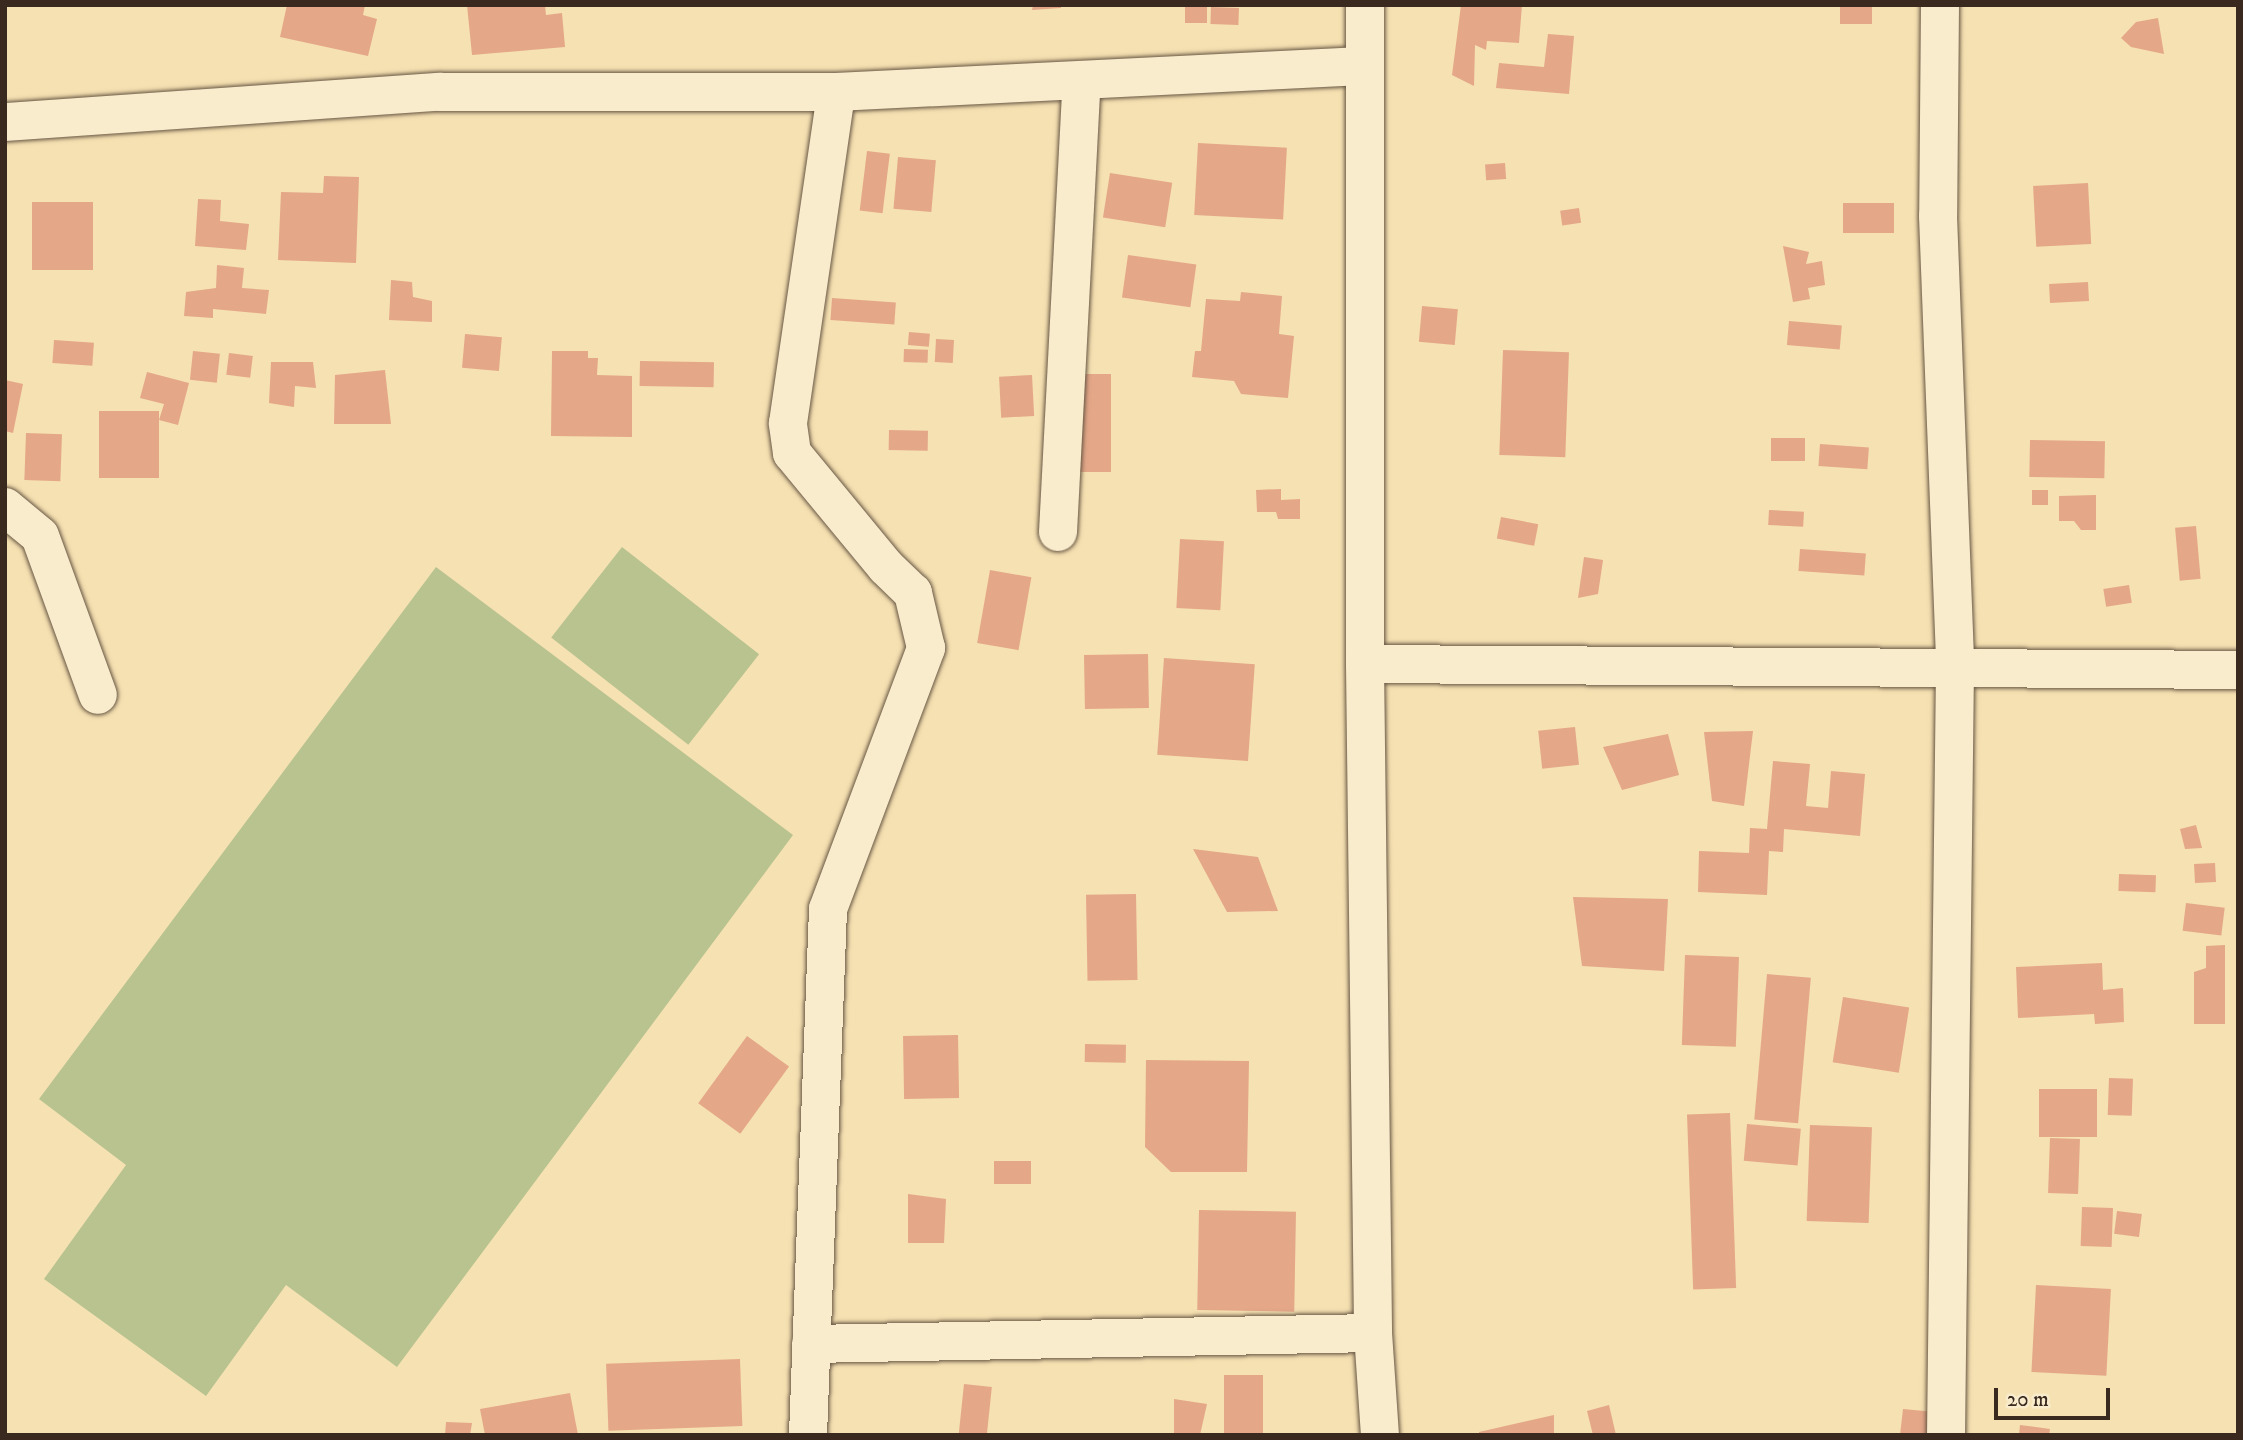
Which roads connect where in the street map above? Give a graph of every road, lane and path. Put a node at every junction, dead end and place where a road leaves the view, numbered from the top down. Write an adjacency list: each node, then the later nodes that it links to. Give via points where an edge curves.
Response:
1 (1364, 5): 3 (street)
2 (1940, 5): 10 (street, via 1938,216)
3 (1362, 66): 4 (street); 9 (street)
4 (1082, 81): 5 (street); 8 (street)
5 (836, 92): 6 (street, via 439,92); 14 (street, via 788,423 792,453 913,593 926,648 828,909)
6 (5, 122)
7 (5, 506): 12 (street, via 40,536)
8 (1058, 532)
9 (1365, 664): 10 (street); 13 (street)
10 (1955, 668): 11 (street); 17 (street)
11 (2238, 670)
12 (98, 695)
13 (1373, 1333): 14 (street); 16 (street)
14 (811, 1343): 15 (street)
15 (808, 1435)
16 (1380, 1435)
17 (1946, 1435)

